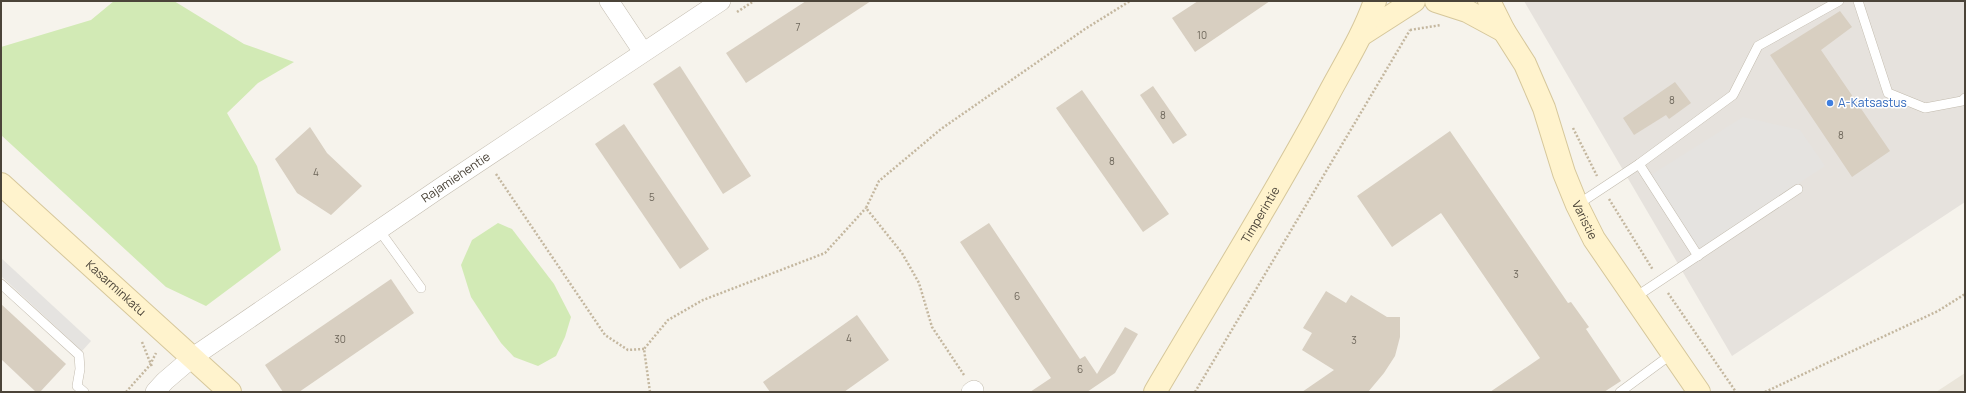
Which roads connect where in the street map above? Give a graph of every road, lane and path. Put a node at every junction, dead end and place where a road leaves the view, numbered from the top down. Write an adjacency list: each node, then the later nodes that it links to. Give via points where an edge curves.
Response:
1 (609, 1): 13 (street)
2 (721, 1): 13 (street, Rajamiehentie)
3 (1130, 1): 22 (path, via 1085,29 941,129 879,181)
4 (1375, 1): 12 (street, Timperintie)
5 (1414, 1): 12 (street, Timperintie)
6 (1436, 1): 11 (street, Varistie, via 1467,11)
7 (1489, 1): 11 (street, Varistie)
8 (1839, 1): 16 (lane, via 1758,46 1733,95)
9 (1858, 1): 14 (lane, via 1888,93 1925,108 1962,101)
10 (1410, 30): 42 (path)
11 (1504, 32): 21 (street, Varistie, via 1525,64 1544,108)
12 (1361, 35): 41 (street, Timperintie, via 1289,170)
13 (643, 52): 23 (street, Rajamiehentie)
14 (1965, 98)
15 (1572, 126): 19 (path)
16 (1639, 164): 19 (lane); 24 (lane)
17 (496, 174): 31 (path, via 605,335 628,350)
18 (1, 184): 33 (street, Kasarminkatu)
19 (1603, 188): 21 (lane); 25 (path)
20 (1798, 189): 24 (lane)
21 (1576, 205): 29 (street, Varistie, via 1594,239)
22 (866, 208): 31 (path, via 825,253 703,300 668,320); 36 (path, via 902,253 919,283 932,327)
23 (379, 230): 27 (lane); 33 (street, Rajamiehentie)
24 (1698, 256): 25 (lane)
25 (1659, 280): 29 (lane); 45 (path)
26 (1, 284): 37 (lane, via 79,355 77,386)
27 (421, 288)
28 (1965, 294): 46 (path, via 1938,312)
29 (1634, 298): 32 (street, Varistie)
30 (142, 341): 34 (path)
31 (644, 349): 40 (path)
32 (1673, 353): 43 (lane); 44 (street, Varistie)
33 (193, 357): 35 (street, Rajamiehentie); 39 (street, Kasarminkatu)
34 (150, 365): 35 (path); 38 (path)
35 (160, 386)
36 (972, 391)
37 (84, 392)
38 (126, 392)
39 (230, 392)
40 (650, 392)
41 (1154, 392)
42 (1195, 392)
43 (1620, 392)
44 (1698, 392)
45 (1736, 392)
46 (1765, 392)

